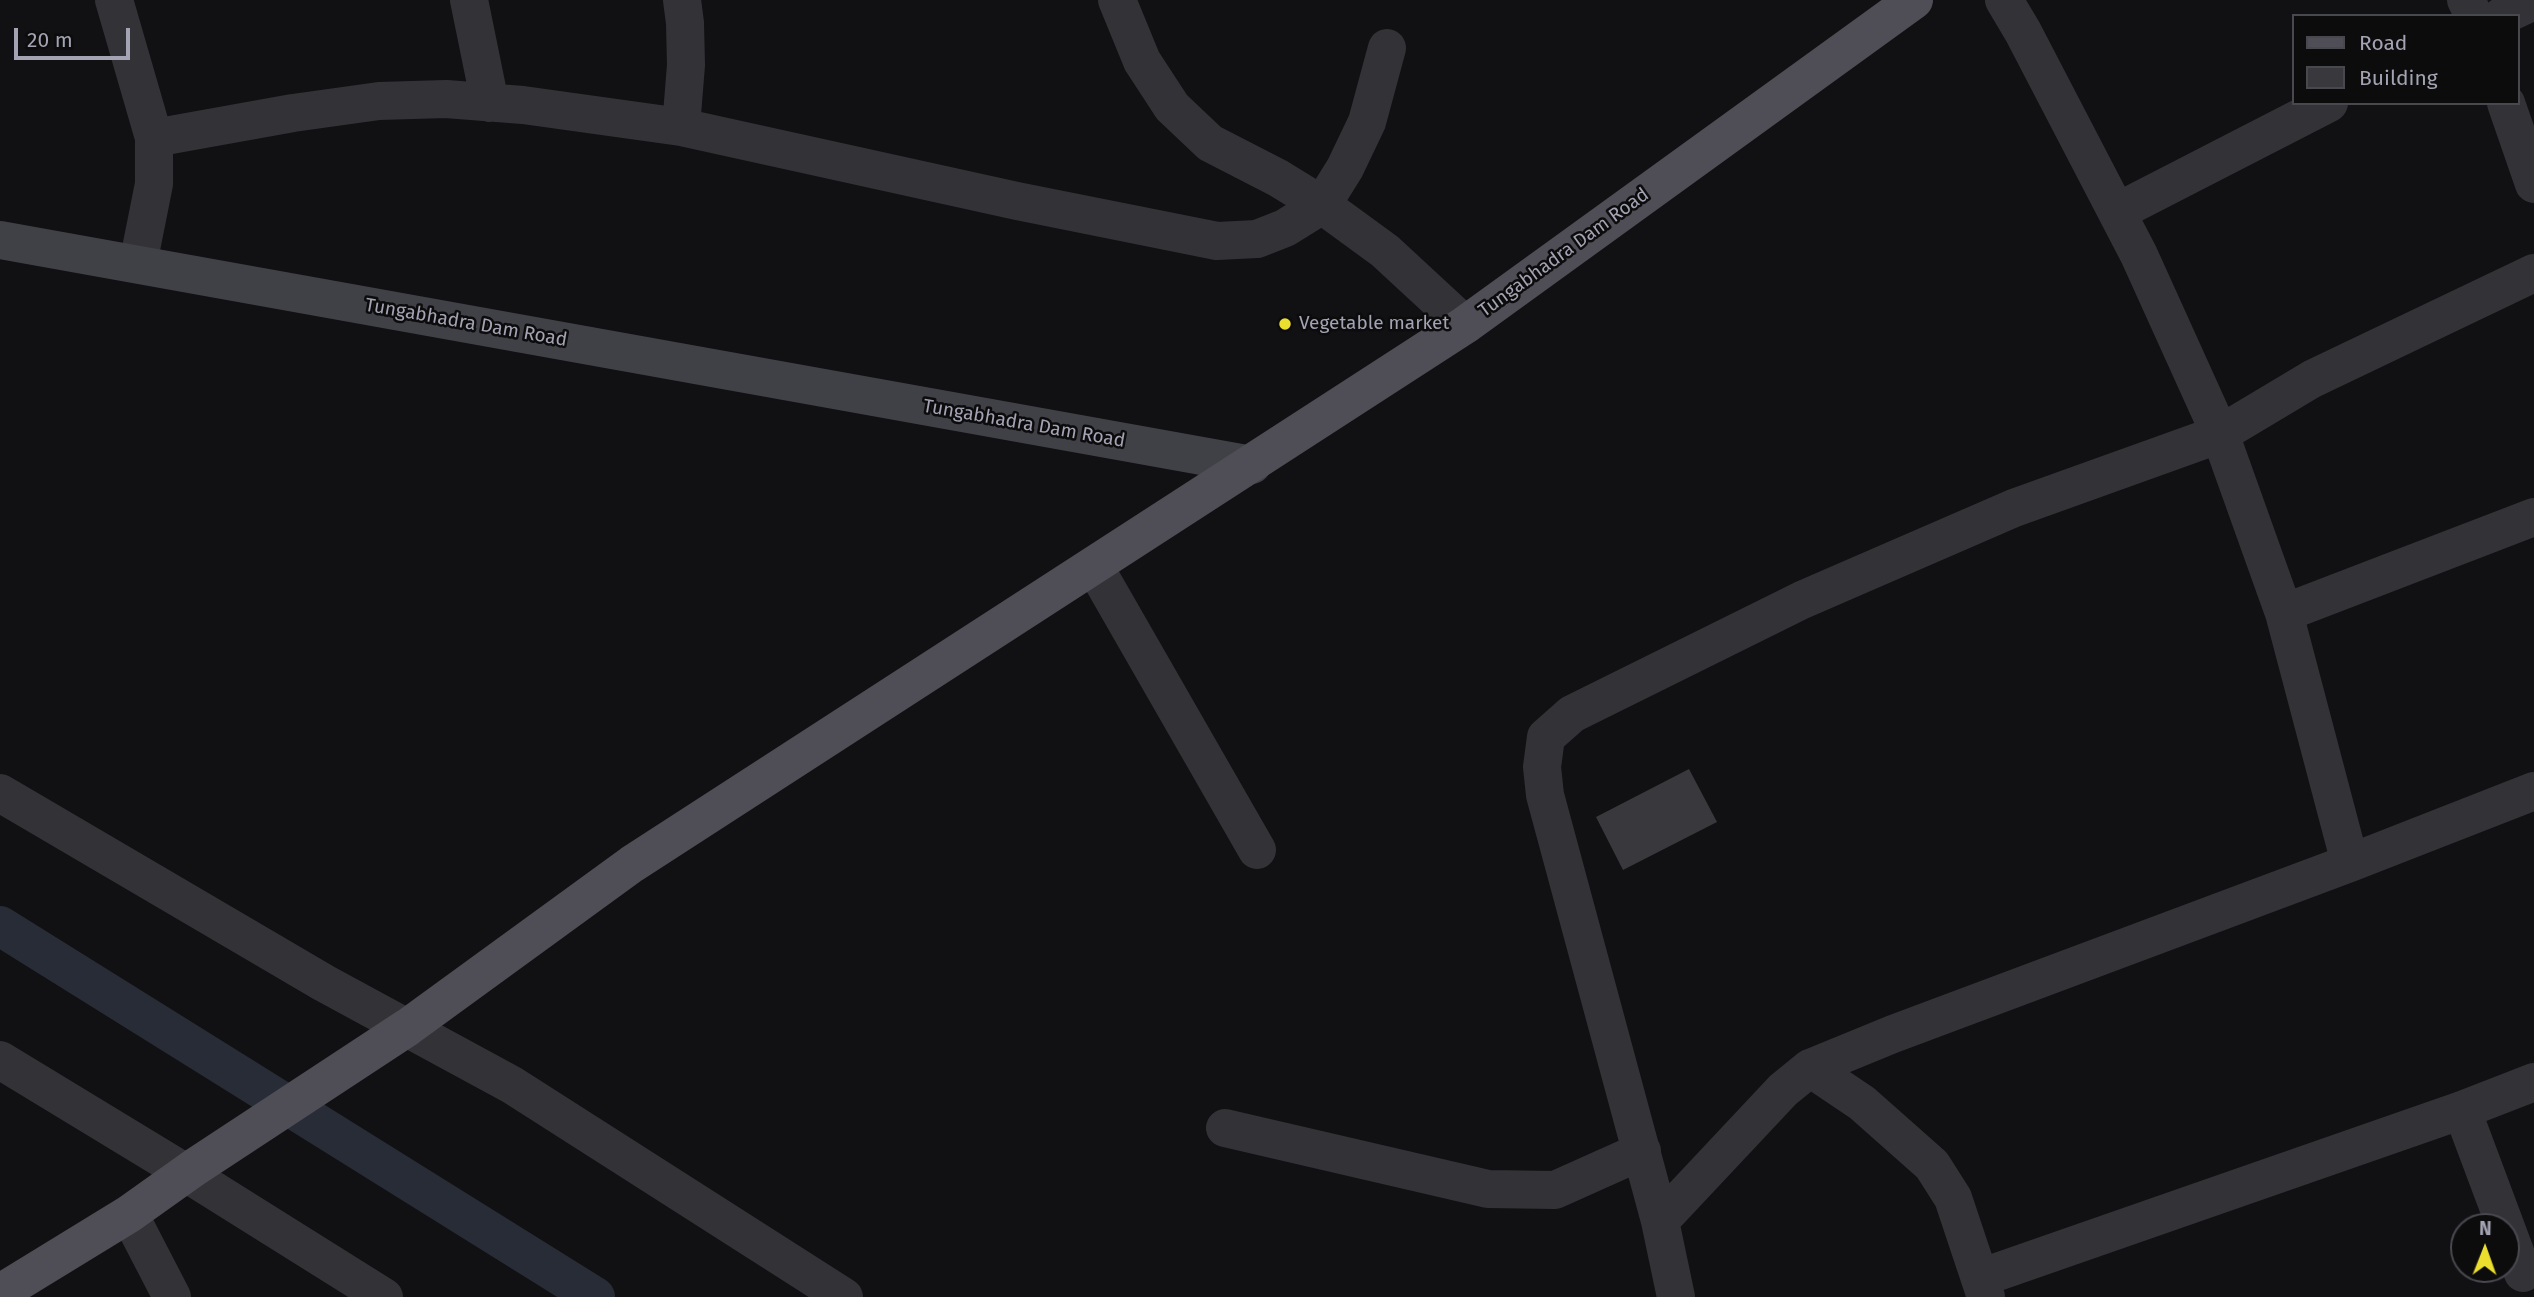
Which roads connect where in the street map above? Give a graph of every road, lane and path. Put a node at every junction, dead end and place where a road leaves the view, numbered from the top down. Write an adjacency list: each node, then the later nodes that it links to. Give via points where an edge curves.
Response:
1 (114, 0): 14 (street)
2 (469, 0): 10 (street)
3 (681, 0): 13 (street, via 686,65)
4 (1117, 0): 16 (street, via 1142,61 1172,107 1210,143)
5 (1914, 0): 21 (main road, Tungabhadra Dam Road)
6 (2004, 0): 17 (street)
7 (2534, 1): 8 (street)
8 (2506, 14)
9 (1387, 48): 16 (street, via 1367,122)
10 (490, 103): 13 (street); 14 (street, via 379,101)
11 (2325, 105): 17 (street)
12 (2507, 105): 15 (street)
13 (681, 127): 16 (street, via 1217,241 1257,239)
14 (155, 138): 19 (street, via 154,184)
15 (2534, 184)
16 (1322, 205): 21 (street, via 1385,251)
17 (2117, 212): 22 (street)
18 (0, 240): 19 (street, Tungabhadra Dam Road)
19 (138, 264): 23 (street, Tungabhadra Dam Road)
20 (2534, 273): 22 (street, via 2312,379)
21 (1465, 325): 23 (main road, Tungabhadra Dam Road)
22 (2220, 434): 26 (street); 37 (street, via 2014,508 1802,600 1572,714 1546,737 1545,795)
23 (1252, 465): 25 (main road)
24 (2534, 517): 26 (street)
25 (1094, 566): 29 (street); 31 (main road, via 632,864)
26 (2284, 613): 30 (street)
27 (2534, 791): 30 (street)
28 (0, 793): 31 (street, via 324,983)
29 (1257, 850)
30 (2350, 863): 33 (street)
31 (393, 1037): 38 (main road); 46 (street, via 512,1085)
32 (0, 1060): 38 (street)
33 (1810, 1068): 40 (street, via 1783,1090); 42 (street, via 1862,1102 1932,1165 1954,1198)
34 (2534, 1082): 35 (street)
35 (2462, 1110): 41 (street); 42 (street)
36 (1225, 1128): 37 (street, via 1488,1189 1555,1190)
37 (1642, 1152): 40 (street)
38 (191, 1170): 39 (main road); 45 (street)
39 (130, 1214): 43 (main road); 44 (street)
40 (1660, 1221): 47 (street)
41 (2523, 1273)
42 (1983, 1287)
43 (0, 1293)
44 (172, 1297)
45 (384, 1297)
46 (844, 1297)
47 (1676, 1297)

